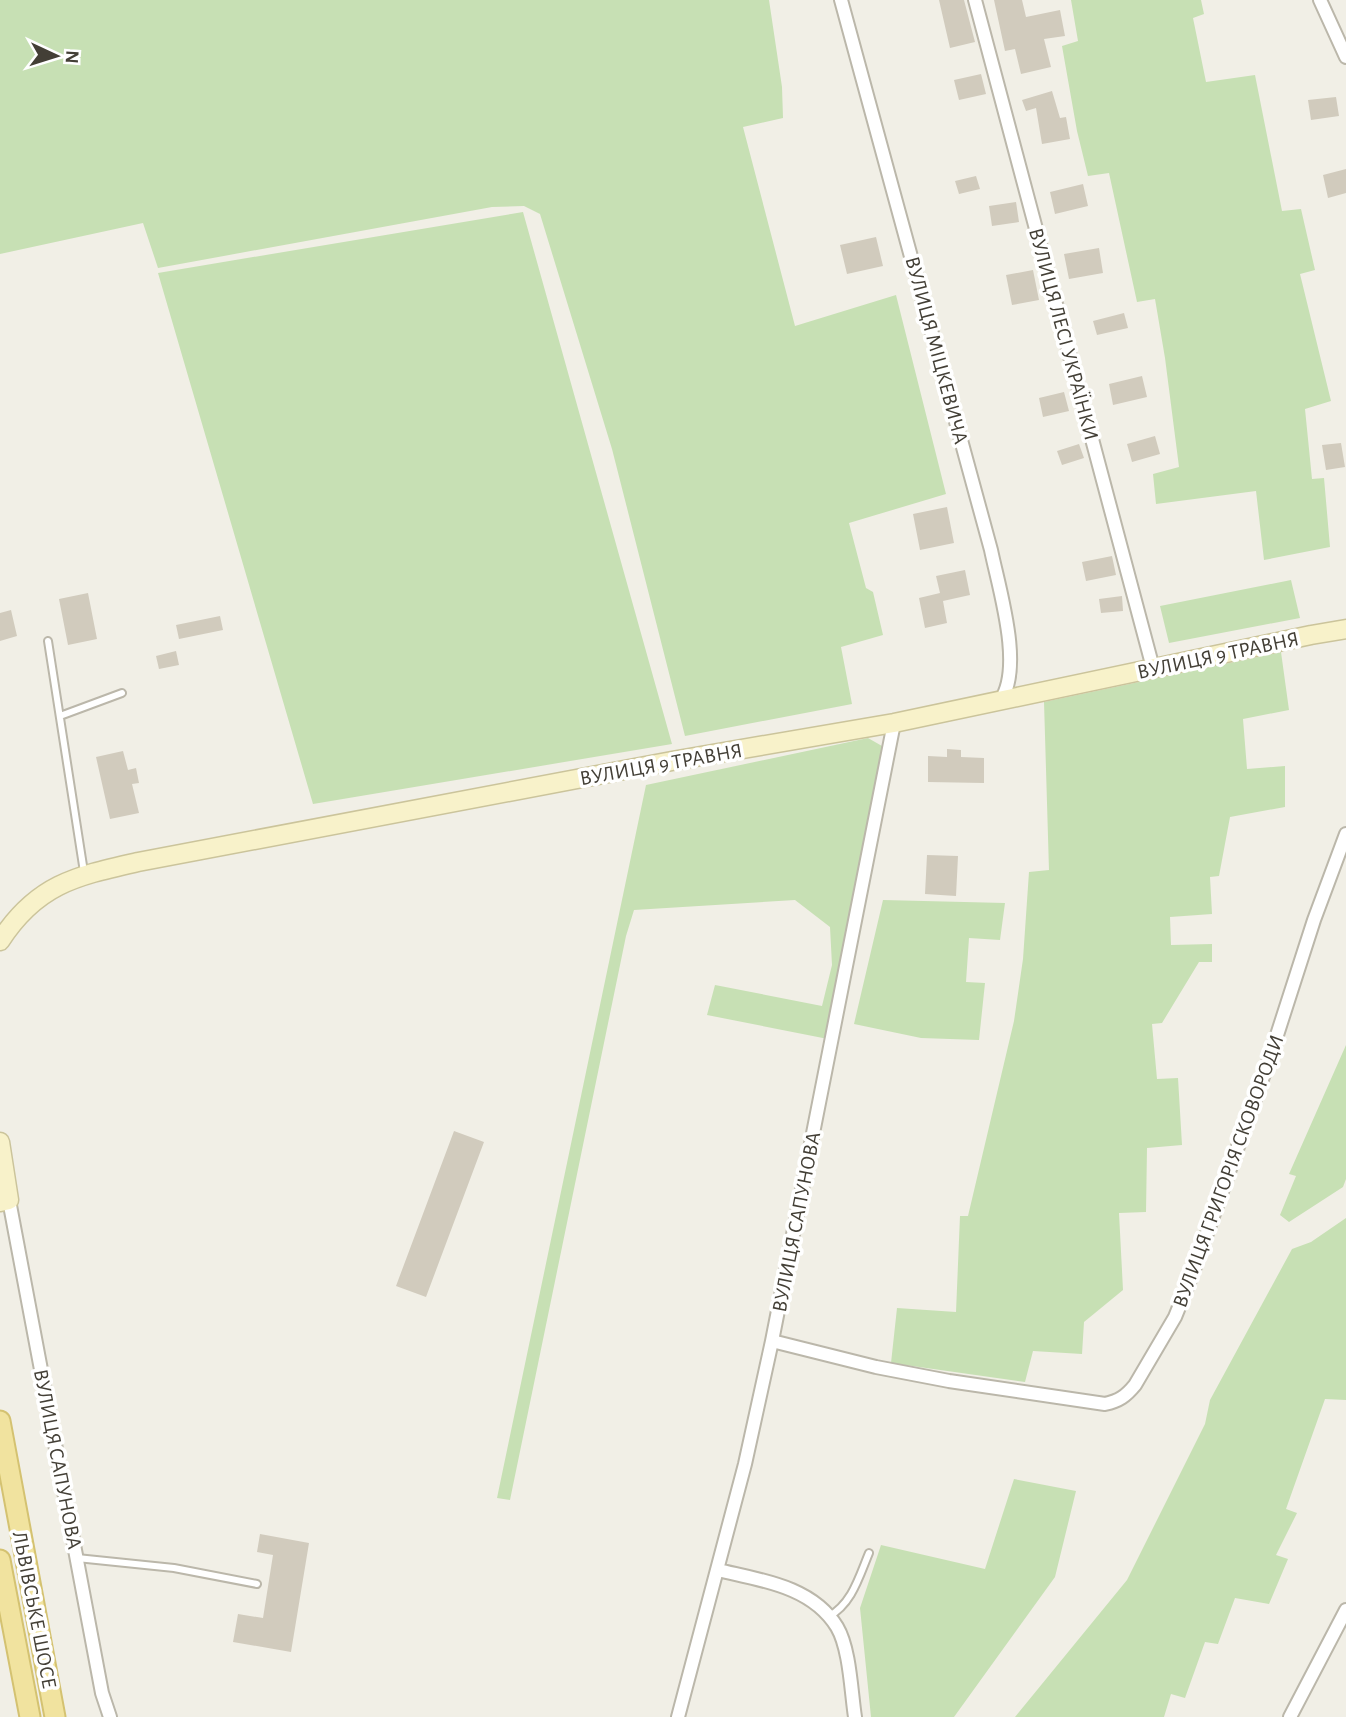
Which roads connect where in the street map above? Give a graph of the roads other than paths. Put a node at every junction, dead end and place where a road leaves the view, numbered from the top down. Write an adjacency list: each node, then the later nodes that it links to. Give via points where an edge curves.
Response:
1 (841, 0): 9 (street, ВУЛИЦЯ МІЦКЕВИЧА, via 991,550 1011,670 1008,690)
2 (975, 0): 7 (street, ВУЛИЦЯ ЛЕСІ УКРАЇНКИ)
3 (1320, 0): 4 (street)
4 (1346, 57)
5 (1346, 629): 7 (street, ВУЛИЦЯ 9 ТРАВНЯ)
6 (48, 640): 10 (lane)
7 (1153, 668): 9 (street, ВУЛИЦЯ 9 ТРАВНЯ)
8 (122, 694): 10 (lane)
9 (1000, 701): 11 (street, ВУЛИЦЯ 9 ТРАВНЯ)
10 (60, 716): 13 (lane)
11 (894, 723): 13 (street, ВУЛИЦЯ 9 ТРАВНЯ); 17 (street, ВУЛИЦЯ САПУНОВА)
12 (1346, 834): 17 (street, ВУЛИЦЯ ГРИГОРІЯ СКОВОРОДИ, via 1192,1275 1175,1317 1127,1395 1105,1404 949,1381)
13 (84, 874): 14 (street, ВУЛИЦЯ 9 ТРАВНЯ, via 37,898)
14 (0, 941)
15 (0, 1142): 16 (street)
16 (4, 1201): 20 (street, ВУЛИЦЯ САПУНОВА)
17 (772, 1341): 22 (street, ВУЛИЦЯ САПУНОВА)
18 (0, 1421): 27 (main road, ЛЬВІВСЬКЕ ШОСЕ)
19 (869, 1553): 25 (lane, via 851,1596)
20 (77, 1558): 23 (lane, via 174,1568); 28 (street, ВУЛИЦЯ САПУНОВА)
21 (0, 1560): 26 (main road, ЛЬВІВСЬКЕ ШОСЕ)
22 (718, 1570): 25 (street, via 791,1588); 29 (street, ВУЛИЦЯ САПУНОВА)
23 (257, 1584)
24 (1346, 1610): 31 (street)
25 (828, 1617): 30 (street, via 843,1643)
26 (30, 1717)
27 (55, 1717)
28 (110, 1717)
29 (678, 1717)
30 (855, 1717)
31 (1290, 1717)

